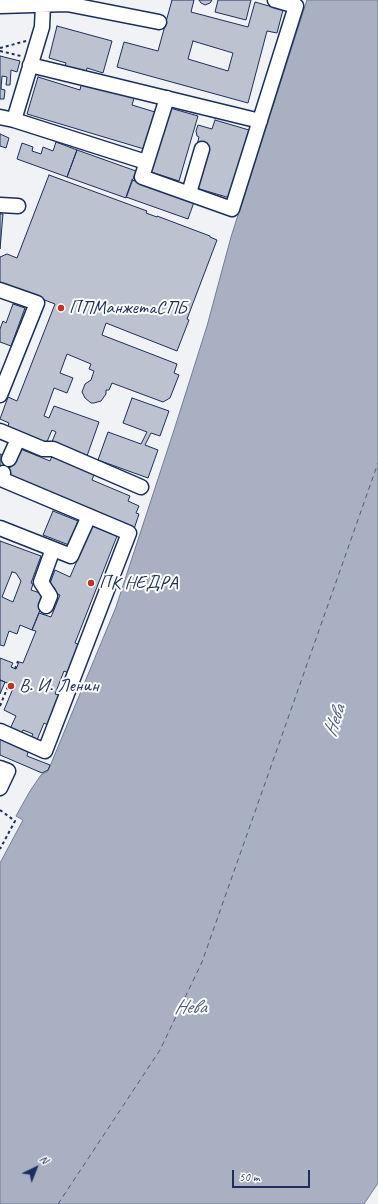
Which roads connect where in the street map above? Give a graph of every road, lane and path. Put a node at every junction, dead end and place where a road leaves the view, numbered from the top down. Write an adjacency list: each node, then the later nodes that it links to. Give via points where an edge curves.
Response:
1 (275, 0): 13 (lane, via 296,6)
2 (67, 2): 3 (lane); 5 (lane)
3 (43, 5): 4 (lane); 6 (lane, via 42,27)
4 (0, 6)
5 (159, 22)
6 (38, 41): 7 (path); 9 (lane)
7 (0, 48)
8 (0, 51): 9 (path)
9 (31, 62): 10 (lane); 12 (lane)
10 (166, 98): 13 (lane); 15 (lane)
11 (0, 117): 12 (lane)
12 (14, 120): 15 (lane)
13 (260, 122): 16 (lane, via 232,209)
14 (202, 149): 16 (lane)
15 (146, 162): 16 (lane, via 142,177)
16 (189, 193)
17 (0, 205): 18 (lane)
18 (18, 206)
19 (0, 290): 20 (lane, via 37,303)
20 (0, 395)
21 (0, 431): 22 (lane)
22 (18, 439): 23 (lane); 25 (lane, via 43,449 54,449)
23 (9, 459)
24 (3, 473): 26 (lane, via 1,478)
25 (141, 487)
26 (88, 516): 28 (lane, via 71,556); 34 (lane, via 129,533 45,751)
27 (0, 528): 28 (lane)
28 (54, 549): 29 (lane, via 41,582 50,596)
29 (46, 606)
30 (18, 661): 31 (path)
31 (15, 669)
32 (9, 684): 33 (path)
33 (0, 706)
34 (0, 731)
35 (0, 768): 36 (lane, via 8,771)
36 (0, 788)
37 (0, 810): 38 (path, via 14,821)
38 (0, 849)

